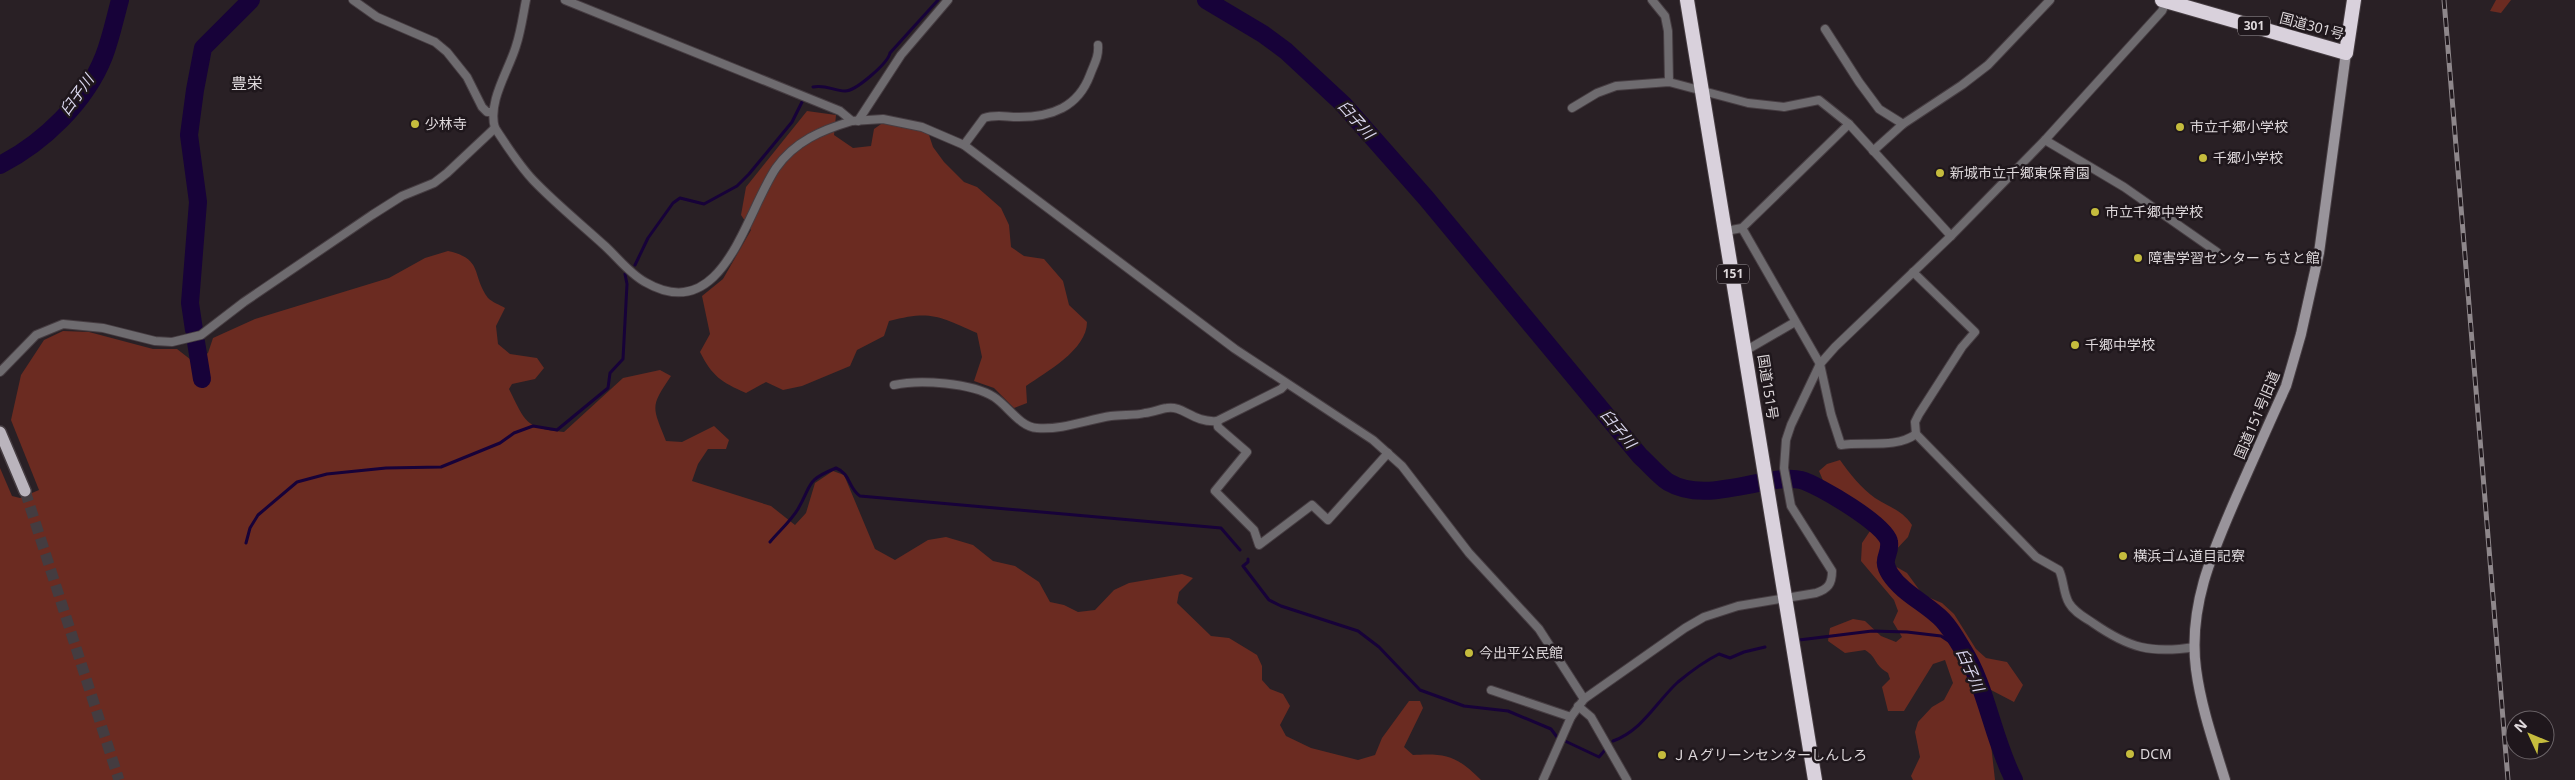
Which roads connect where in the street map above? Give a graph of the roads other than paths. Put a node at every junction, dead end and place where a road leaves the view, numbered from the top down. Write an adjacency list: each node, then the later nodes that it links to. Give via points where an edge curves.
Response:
1 (353, 0): 16 (street, via 377,17 435,42 467,77 482,107)
2 (526, 0): 16 (street, via 517,45)
3 (565, 0): 17 (street, via 840,111)
4 (948, 0): 17 (street, via 901,55)
5 (1652, 0): 13 (street, via 1665,16)
6 (1687, 0): 14 (highway, 国道151号 / 151)
7 (2050, 0): 19 (street, via 1988,66)
8 (2165, 0): 12 (highway, 国道301号 / 301); 21 (street, via 2162,11)
9 (2354, 0): 12 (highway, 国道301号)
10 (1825, 29): 19 (street, via 1879,109)
11 (1098, 45): 22 (street, via 1099,55 1088,82 1066,108 1028,117 999,115 984,118)
12 (2346, 53): 41 (street, 国道151号旧道, via 2323,229 2301,334 2286,386 2202,581)
13 (1669, 82): 14 (street); 15 (street, via 1616,86)
14 (1703, 90): 18 (street, via 1748,103 1784,107 1819,100); 25 (highway, 国道151号 / 151)
15 (1572, 108)
16 (493, 112): 20 (street)
17 (855, 121): 20 (street, via 823,130 791,152 777,167 728,261 715,278 702,286 683,291 665,290 644,282 532,179); 22 (street, via 883,119 922,127)
18 (1849, 124): 23 (street); 24 (street)
19 (1903, 124): 23 (street)
20 (495, 128): 32 (street, via 447,174 372,215 201,335 172,342 155,342 103,328 63,324 36,335)
21 (2045, 140): 26 (street); 27 (street, via 2124,187)
22 (964, 145): 33 (street, via 1154,290)
23 (1873, 151): 26 (street)
24 (1742, 228): 25 (street); 29 (street)
25 (1726, 231): 30 (highway, 国道151号 / 151)
26 (1951, 236): 28 (street)
27 (2217, 252)
28 (1913, 272): 31 (street); 37 (street, via 1975,332 1919,414 1915,422)
29 (1795, 322): 30 (street); 31 (street)
30 (1745, 350): 40 (highway, 国道151号 / 151)
31 (1820, 364): 37 (street, via 1841,445 1899,441); 40 (street, via 1786,440 1784,468 1787,495 1798,519 1832,571 1832,581 1826,590 1816,594)
32 (0, 372)
33 (1286, 384): 35 (street); 38 (street)
34 (894, 385): 35 (street, via 932,383 970,388 994,397 1035,428 1068,427 1169,407 1179,408 1195,419)
35 (1217, 421): 38 (street, via 1218,427 1246,452 1215,491 1254,530 1259,545 1312,505 1328,520)
36 (0, 432): 39 (main road)
37 (1916, 434): 41 (street, via 2036,558 2059,570 2068,602 2078,613 2126,644 2178,650)
38 (1388, 453): 43 (street, via 1402,466 1469,553 1539,629)
39 (25, 491)
40 (1785, 598): 43 (street, via 1738,606 1704,617); 47 (highway, 国道151号 / 151)
41 (2195, 647): 48 (street, 国道151号旧道, via 2203,705)
42 (1491, 690): 44 (street)
43 (1581, 703): 44 (street); 46 (street)
44 (1571, 717): 45 (street)
45 (1543, 780)
46 (1627, 780)
47 (1815, 780)
48 (2225, 780)

